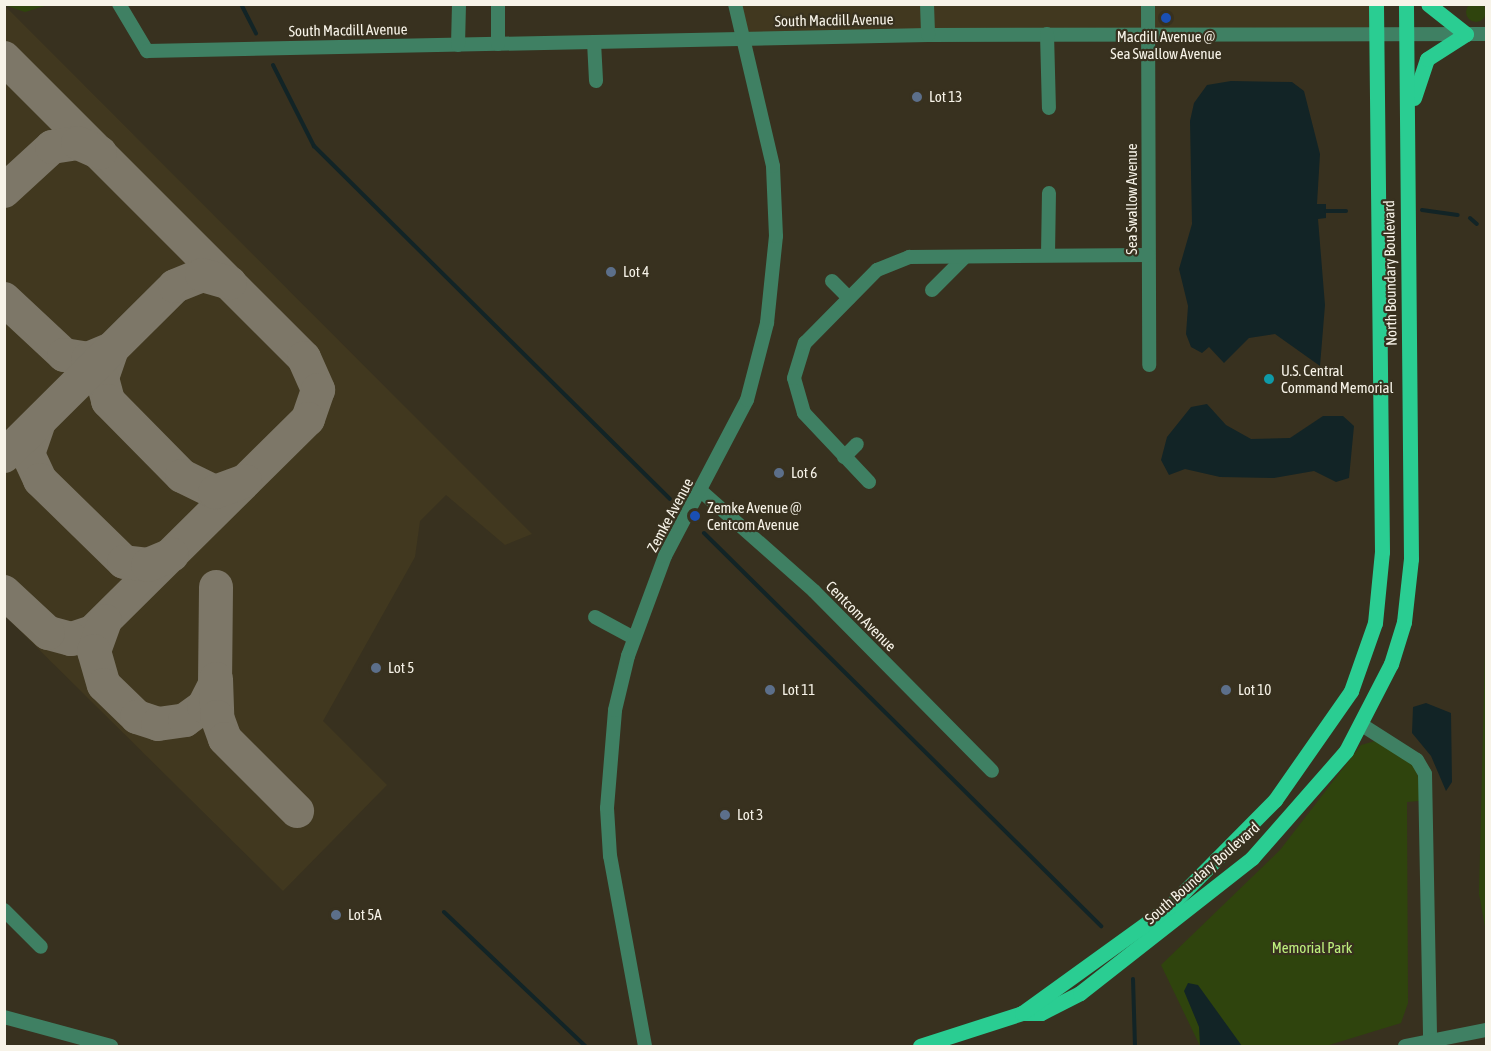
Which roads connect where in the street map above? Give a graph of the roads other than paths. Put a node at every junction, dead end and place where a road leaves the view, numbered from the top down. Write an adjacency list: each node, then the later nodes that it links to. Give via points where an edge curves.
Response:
1 (459, 4): 20 (street)
2 (498, 4): 19 (street)
3 (735, 4): 17 (street, Zemke Avenue)
4 (927, 4): 15 (street)
5 (1148, 4): 12 (street, Sea Swallow Avenue)
6 (1376, 4): 10 (main road, North Boundary Boulevard)
7 (1406, 4): 11 (main road, North Boundary Boulevard)
8 (1428, 4): 14 (main road)
9 (117, 6): 20 (street, South Macdill Avenue, via 147,51)
10 (1377, 30): 11 (street, South Macdill Avenue); 12 (street, South Macdill Avenue); 36 (main road, North Boundary Boulevard)
11 (1406, 32): 14 (street, South Macdill Avenue); 23 (main road, North Boundary Boulevard)
12 (1148, 33): 13 (street, South Macdill Avenue); 26 (street, Sea Swallow Avenue)
13 (1047, 34): 15 (street, South Macdill Avenue); 22 (street)
14 (1466, 34): 16 (street, South Macdill Avenue); 23 (main road, via 1427,59 1418,75)
15 (928, 35): 17 (street, South Macdill Avenue)
16 (1486, 35)
17 (745, 39): 18 (street, South Macdill Avenue); 35 (street, Zemke Avenue, via 773,166 776,236 766,323 747,400)
18 (594, 42): 19 (street, South Macdill Avenue); 21 (street)
19 (498, 44): 20 (street, South Macdill Avenue)
20 (458, 45)
21 (596, 81)
22 (1049, 108)
23 (1407, 134): 37 (main road, North Boundary Boulevard)
24 (1049, 193): 25 (street)
25 (1048, 255): 26 (street); 27 (street)
26 (1148, 255): 31 (street, Sea Swallow Avenue)
27 (963, 259): 29 (street); 30 (street, via 897,259)
28 (832, 281): 30 (street)
29 (932, 290)
30 (849, 298): 33 (street, via 805,343 794,378 804,413)
31 (1149, 365)
32 (857, 444): 33 (street)
33 (844, 457): 34 (street)
34 (869, 482)
35 (701, 491): 39 (street, Zemke Avenue, via 665,556); 41 (street, Centcom Avenue, via 814,591)
36 (1383, 518): 44 (main road, South Boundary Boulevard, via 1380,584 1366,656 1313,753 1275,800 1169,907)
37 (1411, 541): 40 (main road, South Boundary Boulevard, via 1404,622)
38 (594, 617): 39 (street)
39 (634, 638): 49 (street, Zemke Avenue, via 615,710 607,808 619,913)
40 (1362, 724): 44 (main road, South Boundary Boulevard, via 1321,784 1252,858 1080,993 1041,1012); 47 (street, via 1417,760 1425,774)
41 (992, 771)
42 (4, 910): 43 (street)
43 (41, 947)
44 (1022, 1012): 50 (main road, South Boundary Boulevard)
45 (4, 1017): 48 (street)
46 (1486, 1030): 47 (street)
47 (1429, 1044): 51 (street)
48 (111, 1047)
49 (645, 1047)
50 (920, 1047)
51 (1405, 1047)

